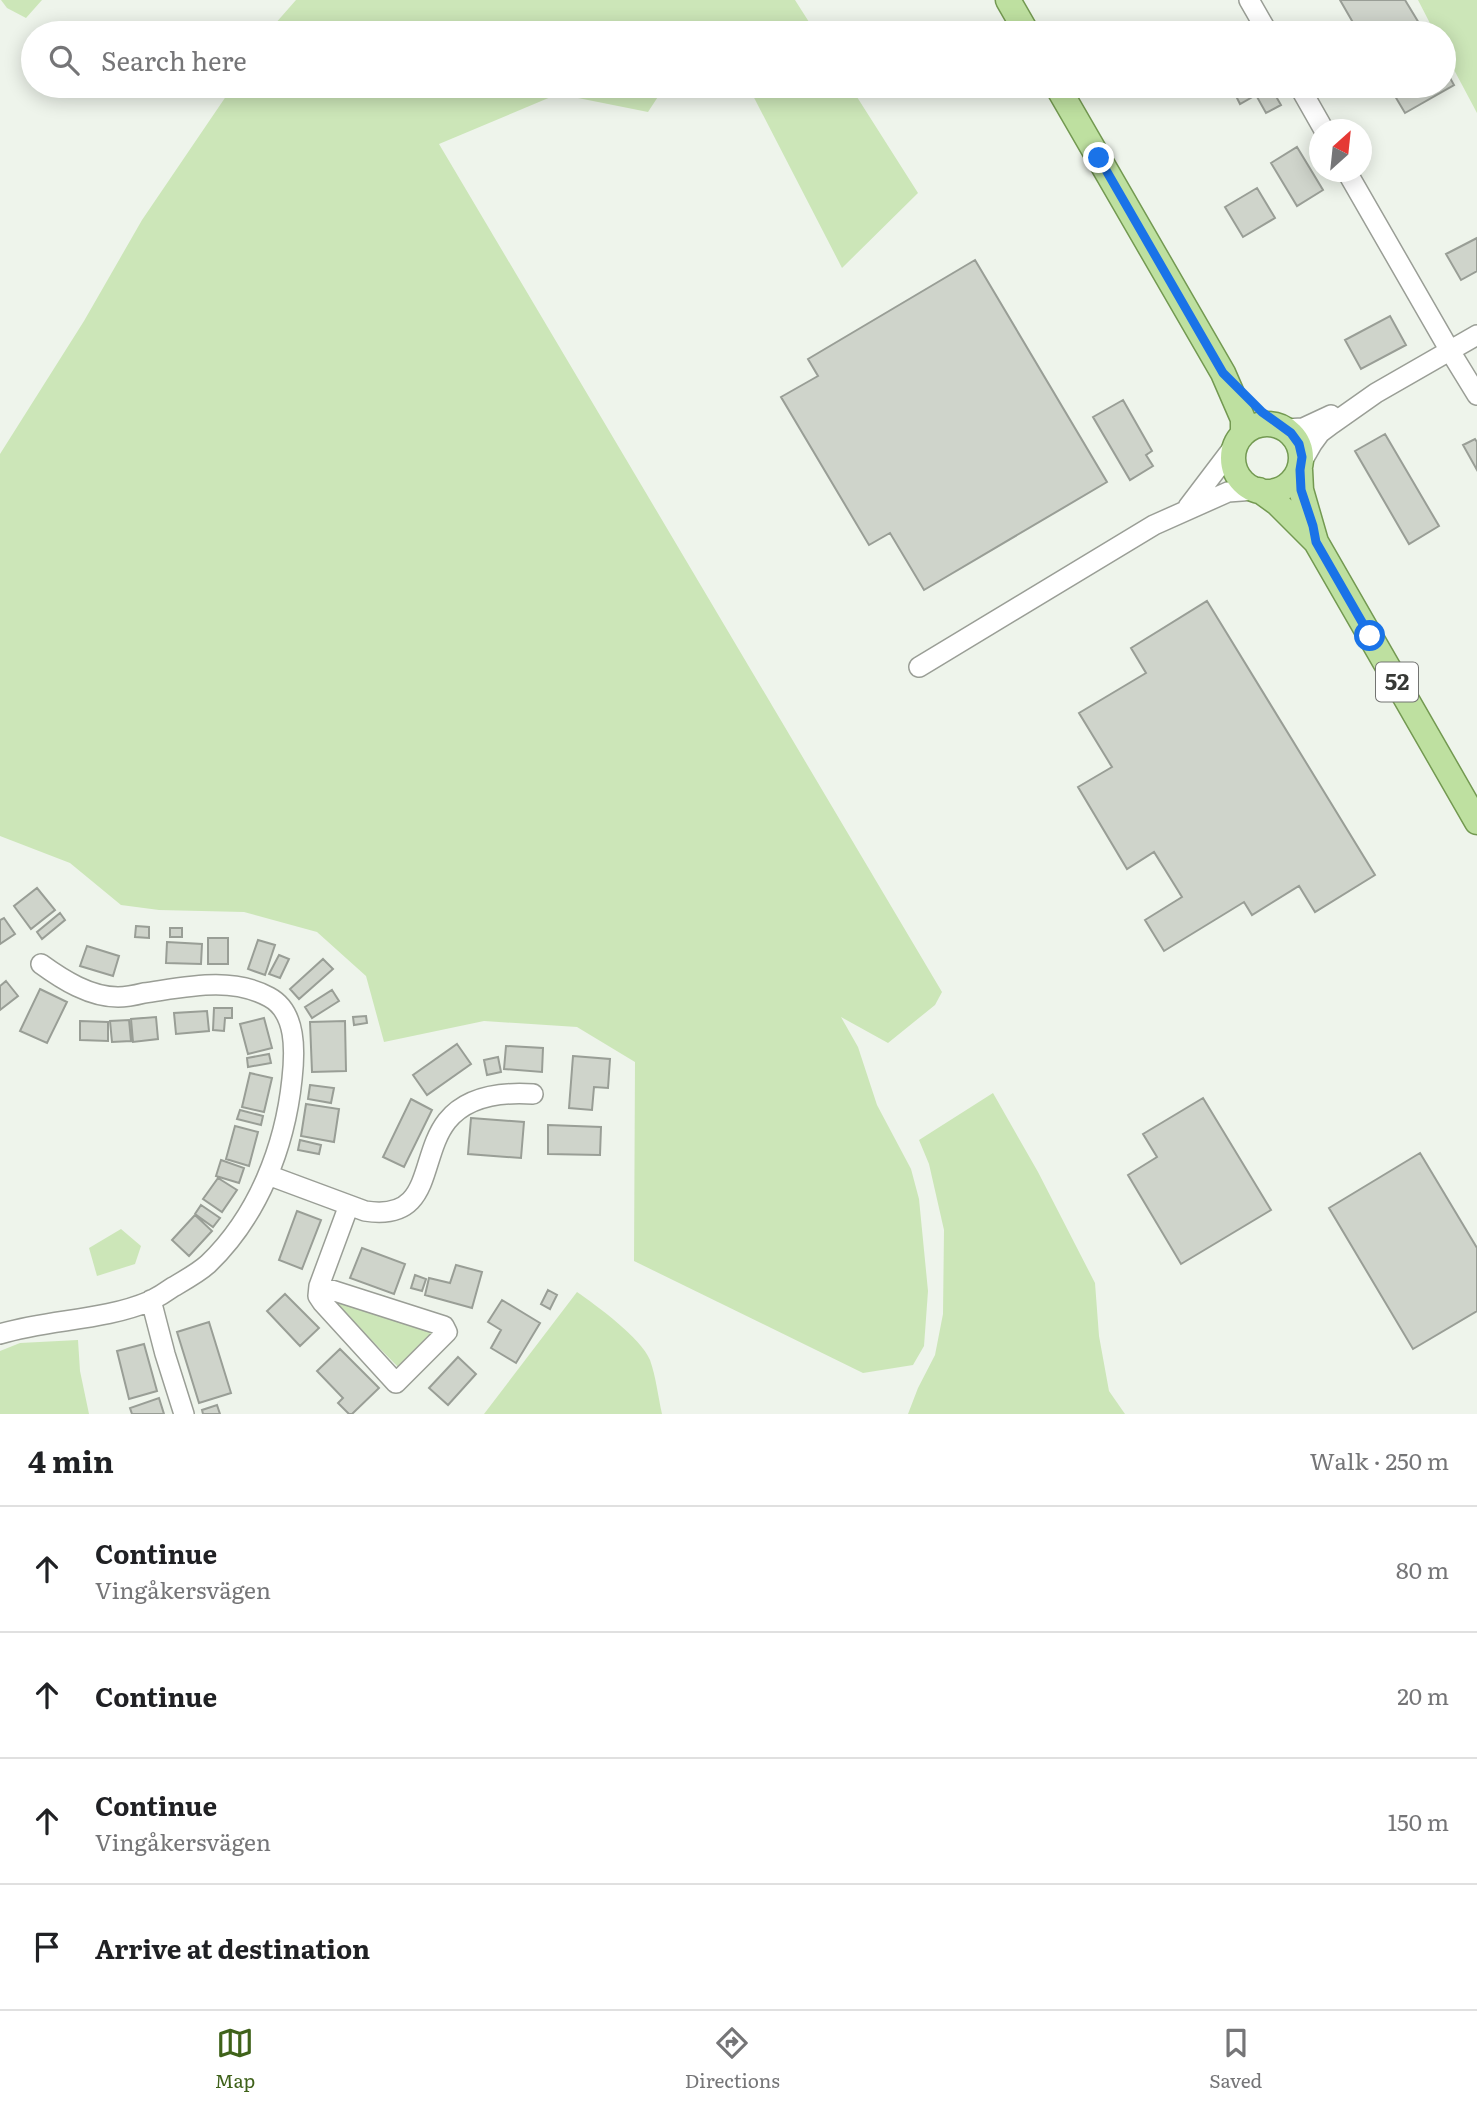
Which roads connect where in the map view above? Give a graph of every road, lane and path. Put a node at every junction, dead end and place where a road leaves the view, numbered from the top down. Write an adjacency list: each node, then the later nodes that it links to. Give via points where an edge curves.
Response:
1 (1008, 0): 3 (main road)
2 (1249, 0): 4 (street)
3 (1020, 21)
4 (1261, 21)
5 (1064, 98): 11 (main road, 52)
6 (1306, 98): 7 (street)
7 (1318, 119)
8 (1354, 182): 10 (street)
9 (1477, 335): 10 (street)
10 (1450, 351): 12 (street); 13 (street)
11 (1223, 373): 14 (main road, 52); 15 (main road, 52, via 1242,419)
12 (1376, 393): 14 (street, via 1316,424); 16 (street, via 1320,433)
13 (1477, 395)
14 (1282, 427): 15 (main road, via 1254,426); 16 (main road, 52, via 1299,444)
15 (1239, 440): 17 (main road, 52, via 1233,459 1236,472); 18 (street)
16 (1300, 467): 17 (main road, via 1281,489); 19 (main road, 52, via 1301,490)
17 (1257, 490): 18 (street, via 1228,492); 19 (main road, 52)
18 (1186, 511): 20 (street, via 1154,525)
19 (1316, 542): 21 (main road, 52)
20 (919, 667)
21 (1477, 822)
22 (41, 964): 24 (street, via 79,988 118,997 211,985 252,988 272,998 285,1013 293,1035 294,1058 288,1109)
23 (533, 1094): 25 (street, via 510,1092 456,1111 407,1205 379,1213)
24 (268, 1175): 25 (street); 27 (street, via 225,1246 206,1266)
25 (349, 1205): 26 (street)
26 (319, 1286): 26 (street, via 322,1302 396,1383 447,1332 444,1326)
27 (151, 1300): 28 (street); 29 (street)
28 (0, 1334)
29 (184, 1414)

